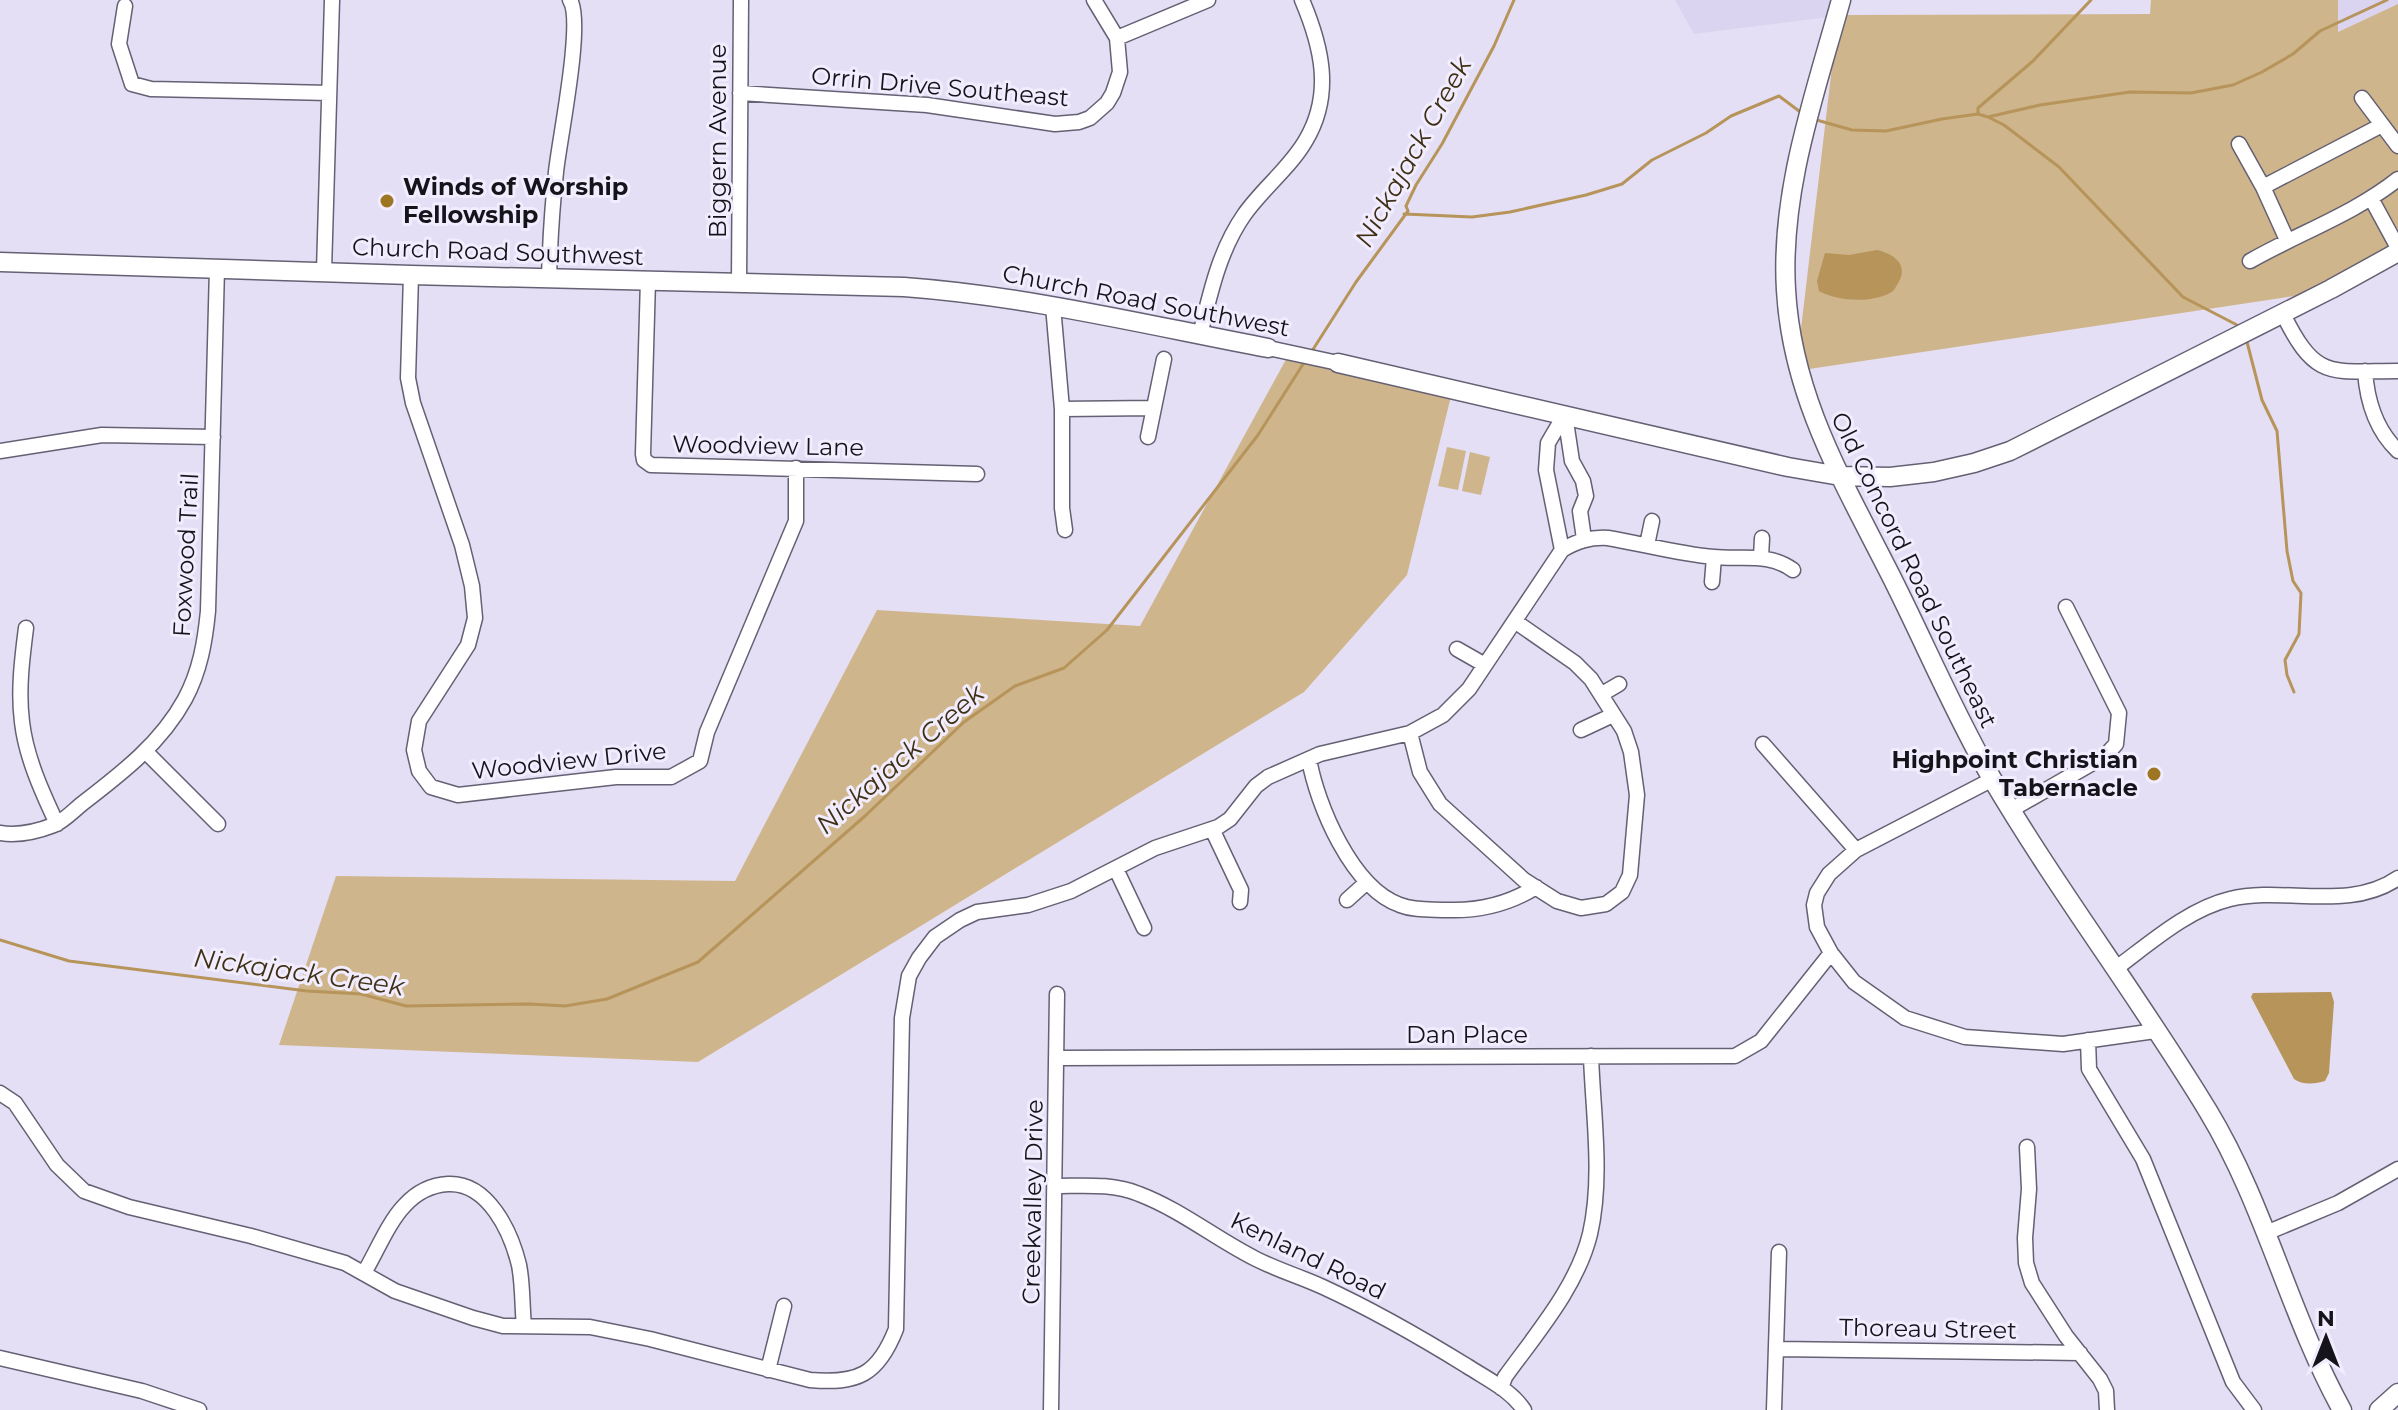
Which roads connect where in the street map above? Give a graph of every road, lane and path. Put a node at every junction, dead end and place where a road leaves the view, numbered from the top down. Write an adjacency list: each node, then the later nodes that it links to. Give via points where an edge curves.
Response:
1 (332, 0): 10 (street)
2 (570, 0): 26 (street, via 575,25 556,168)
3 (741, 0): 11 (street, Biggern Avenue)
4 (1094, 0): 9 (street)
5 (1208, 0): 9 (street)
6 (1302, 0): 31 (street, via 1325,85 1318,113 1306,141 1258,196 1229,240)
7 (1841, 0): 46 (street, Old Concord Road Southeast, via 1791,192 1785,269 1794,359 1810,411)
8 (125, 6): 10 (street, via 119,44 132,84 151,89)
9 (1117, 38): 11 (street, Orrin Drive Southeast, via 1120,72 1113,93 1090,118 1067,124 927,105)
10 (329, 93): 24 (street)
11 (740, 93): 28 (street, Biggern Avenue)
12 (2362, 98): 13 (street)
13 (2382, 125): 15 (street); 17 (street)
14 (2239, 144): 17 (street)
15 (2398, 146)
16 (2398, 179): 18 (street)
17 (2263, 187): 19 (street)
18 (2372, 200): 19 (street); 20 (street)
19 (2287, 240): 21 (street)
20 (2398, 250): 30 (street, Church Road Southwest)
21 (2250, 261)
22 (0, 262): 23 (street, Church Road Southwest)
23 (217, 268): 24 (street, Church Road Southwest); 40 (street, Foxwood Trail)
24 (324, 271): 25 (street, Church Road Southwest)
25 (411, 275): 26 (street, Church Road Southwest); 44 (street, Woodview Drive, via 408,378 462,545 475,618 468,645 419,721 414,750 419,771 431,787 458,795 616,777 671,777 700,761 707,732 796,521)
26 (549, 278): 27 (street, Church Road Southwest)
27 (648, 280): 28 (street, Church Road Southwest); 44 (street, Woodview Lane, via 644,460 651,465)
28 (739, 282): 29 (street, Church Road Southwest, via 958,291)
29 (1053, 306): 31 (street, Church Road Southwest); 38 (street)
30 (2283, 314): 35 (street, via 2310,359 2331,369); 46 (street, Church Road Southwest, via 2010,451 1934,472)
31 (1200, 335): 32 (street, Church Road Southwest)
32 (1268, 348): 34 (street, Church Road Southwest)
33 (1164, 359): 37 (street)
34 (1338, 363): 39 (street, Church Road Southwest)
35 (2365, 371): 36 (street); 43 (street, via 2372,409)
36 (2398, 371)
37 (1154, 408): 38 (street); 41 (street)
38 (1062, 409): 50 (street)
39 (1565, 414): 46 (street, Church Road Southwest); 47 (street, via 1546,456); 48 (street, via 1572,461 1586,496)
40 (213, 437): 42 (street, via 102,435); 70 (street, Foxwood Trail, via 208,611 201,660 169,725)
41 (1148, 437)
42 (0, 451)
43 (2398, 451)
44 (796, 468): 45 (street, Woodview Lane)
45 (977, 474)
46 (1840, 476): 72 (street, Old Concord Road Southeast)
47 (1553, 510): 48 (street); 54 (street)
48 (1580, 511): 52 (street)
49 (1652, 521): 53 (street)
50 (1065, 530)
51 (1762, 538): 56 (street)
52 (1584, 539): 53 (street); 54 (street)
53 (1647, 545): 55 (street)
54 (1562, 550): 60 (street)
55 (1714, 557): 56 (street); 58 (street)
56 (1761, 557): 57 (street)
57 (1793, 570)
58 (1712, 582)
59 (2066, 607): 73 (street, via 2119,713 2116,744 2105,756)
60 (1516, 622): 63 (street); 65 (street, via 1575,663)
61 (26, 628): 74 (street, via 22,723 34,771)
62 (1457, 649): 63 (street)
63 (1485, 665): 68 (street, via 1456,704)
64 (1619, 684): 65 (street)
65 (1602, 694): 66 (street)
66 (1613, 715): 67 (street); 82 (street, via 1624,731 1637,795 1628,884 1606,904 1581,908)
67 (1581, 730)
68 (1410, 733): 71 (street); 82 (street, via 1420,772 1440,804)
69 (1763, 744): 78 (street)
70 (146, 752): 74 (street, Foxwood Trail); 75 (street)
71 (1309, 759): 76 (street, via 1268,777 1230,819); 81 (street, via 1320,807)
72 (1993, 779): 73 (street, Old Concord Road Southeast); 78 (street)
73 (2011, 810): 87 (street, Old Concord Road Southeast)
74 (57, 824): 77 (street, Foxwood Trail, via 23,834)
75 (218, 824)
76 (1212, 829): 79 (street, via 1155,848); 84 (street, via 1241,890)
77 (0, 833)
78 (1856, 850): 86 (street, via 1823,881 1814,905 1817,927)
79 (1116, 869): 85 (street); 105 (street, via 1028,905 977,912 935,937 909,976 902,1018 896,1329 881,1360 854,1379 810,1380)
80 (2398, 878): 87 (street, via 2351,895 2251,896 2218,902)
81 (1367, 882): 82 (street, via 1390,901 1416,909 1486,907); 83 (street)
82 (1536, 887)
83 (1347, 900)
84 (1240, 902)
85 (1144, 928)
86 (1831, 953): 90 (street, via 1873,998 1926,1026 2004,1041); 91 (street, Dan Place, via 1761,1041 1735,1056)
87 (2115, 969): 89 (street, Old Concord Road Southeast)
88 (1057, 994): 92 (street, Creekvalley Drive)
89 (2155, 1031): 90 (street); 97 (street, Old Concord Road Southeast, via 2222,1136)
90 (2088, 1040): 113 (street, via 2089,1069 2143,1159 2233,1382)
91 (1591, 1056): 92 (street, Dan Place); 106 (street, via 1597,1193 1589,1237 1553,1311)
92 (1057, 1058): 96 (street, Creekvalley Drive)
93 (0, 1093): 99 (street, via 15,1103 57,1165 84,1191 345,1263)
94 (2027, 1147): 103 (street, via 2026,1263 2032,1283)
95 (2398, 1169): 97 (street, via 2338,1203)
96 (1055, 1186): 106 (street, Kenland Road, via 1109,1186 1137,1193 1254,1258 1412,1332); 109 (street, Creekvalley Drive)
97 (2266, 1233): 114 (street, Old Concord Road Southeast)
98 (1779, 1252): 102 (street)
99 (364, 1273): 101 (street, via 395,1291 473,1318); 101 (street, via 403,1206 417,1195 442,1185 472,1189 500,1217 512,1244)
100 (784, 1306): 105 (street)
101 (524, 1326): 105 (street, via 590,1327)
102 (1776, 1349): 103 (street, Thoreau Street); 111 (street)
103 (2080, 1353): 112 (street, via 2106,1391)
104 (0, 1358): 108 (street)
105 (768, 1370)
106 (1501, 1388): 110 (street, Kenland Road)
107 (2398, 1393): 115 (street)
108 (199, 1410)
109 (1051, 1410)
110 (1524, 1410)
111 (1774, 1410)
112 (2107, 1410)
113 (2254, 1410)
114 (2342, 1410)
115 (2379, 1410)

